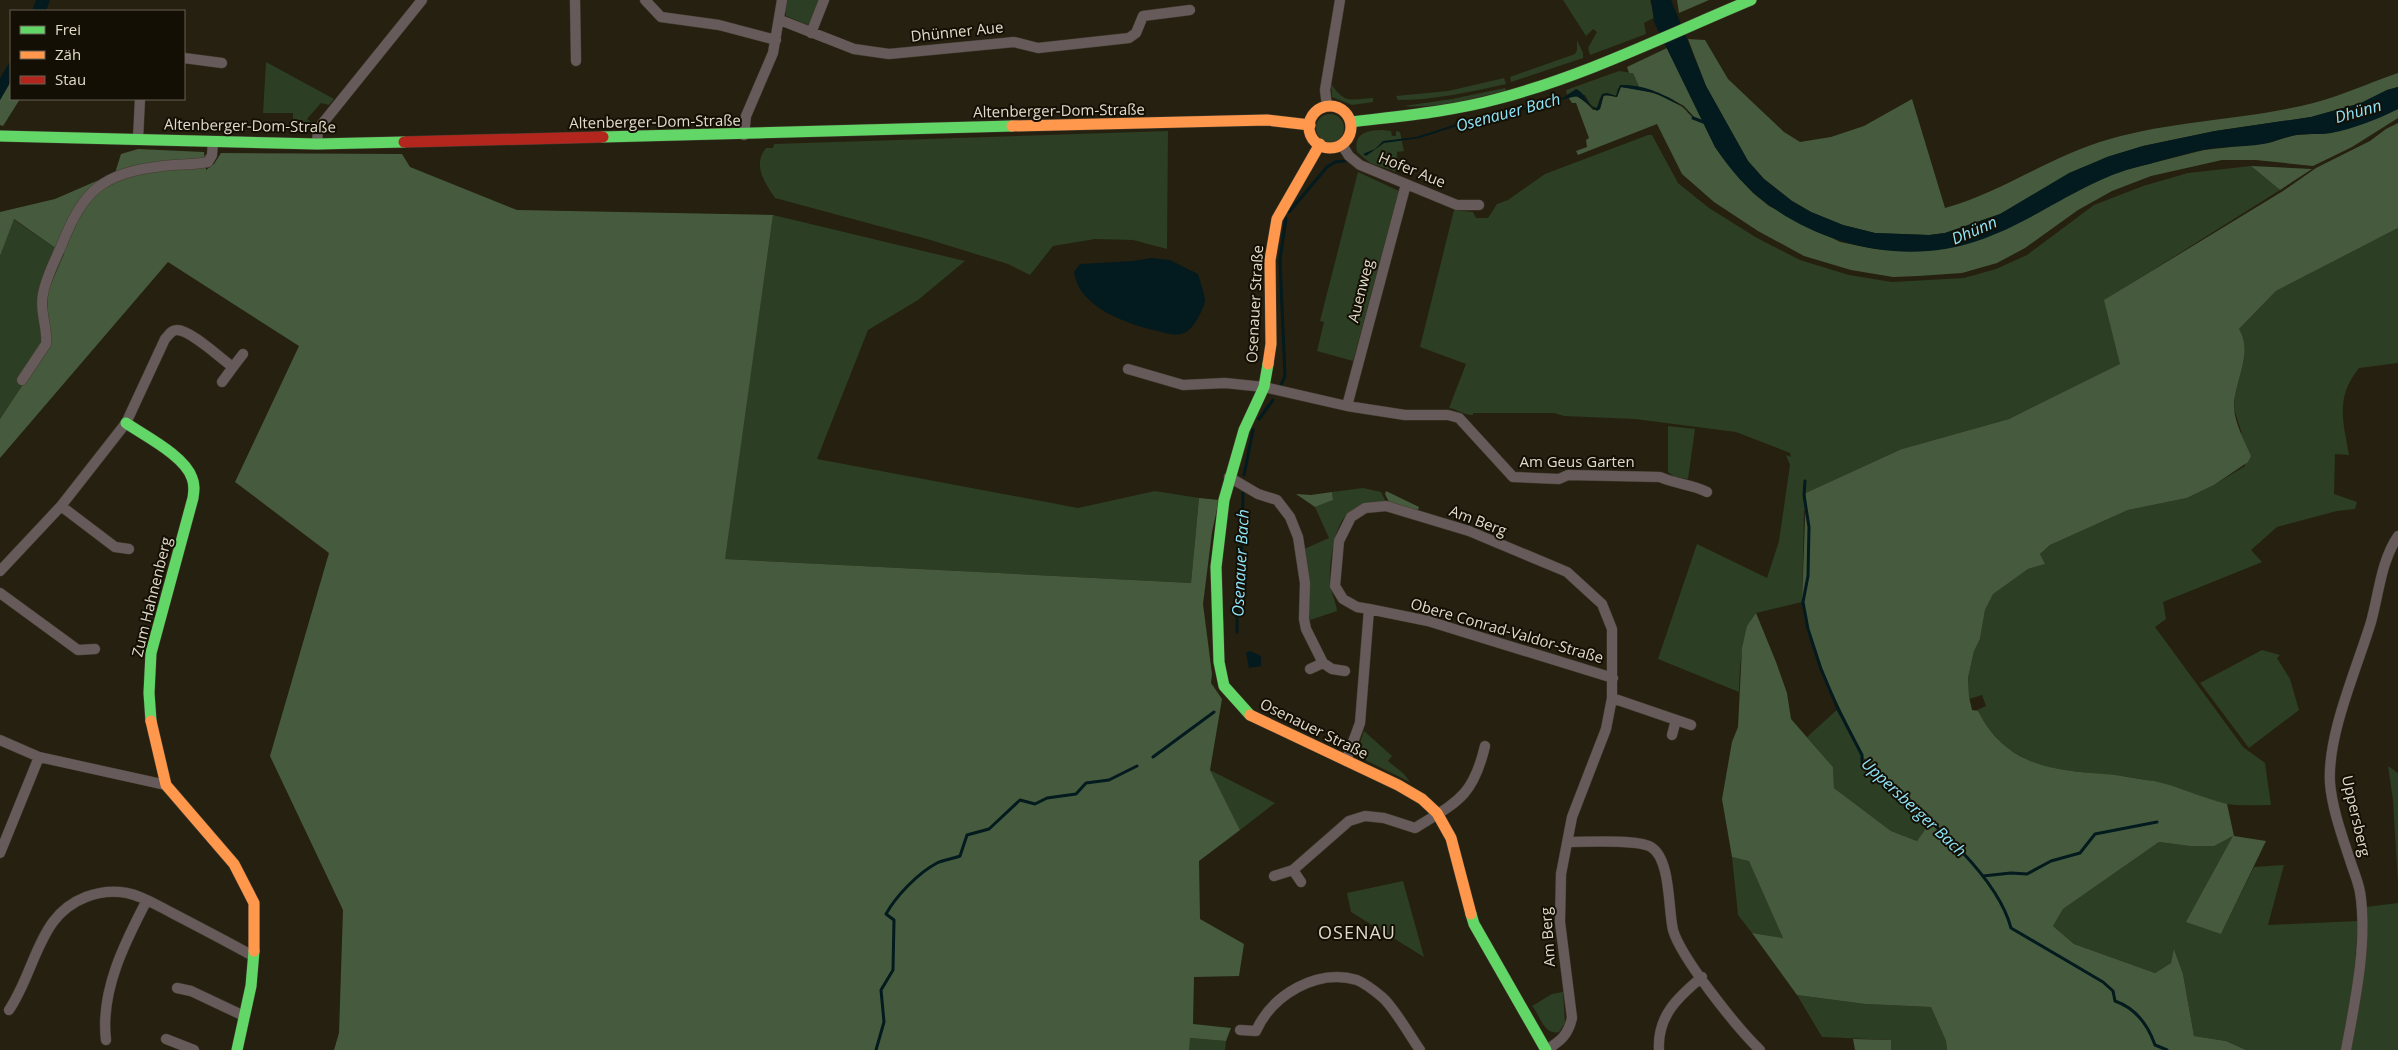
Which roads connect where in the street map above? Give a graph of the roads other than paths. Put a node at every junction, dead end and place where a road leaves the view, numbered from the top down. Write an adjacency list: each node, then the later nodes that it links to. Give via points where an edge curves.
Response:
1 (422, 0): 23 (street, via 318,130)
2 (575, 0): 13 (street)
3 (646, 0): 11 (street, via 661,17 719,25)
4 (782, 0): 9 (street)
5 (824, 0): 10 (street)
6 (1340, 0): 16 (street)
7 (1751, 0): 17 (main road, via 1577,73 1502,98 1453,109)
8 (1190, 10): 10 (street, Dhünner Aue, via 1143,16 1136,33 1130,38 1038,48 1014,42 889,54 854,49)
9 (780, 20): 10 (street, Dhünner Aue); 11 (street)
10 (812, 33)
11 (776, 40): 19 (street, via 746,116)
12 (185, 58): 14 (street)
13 (576, 61)
14 (222, 63)
15 (140, 100): 21 (street)
16 (1326, 106): 17 (main road, via 1341,109); 18 (main road, via 1314,113)
17 (1351, 122): 25 (main road, via 1350,137)
18 (1310, 125): 19 (main road, Altenberger-Dom-Straße, via 1267,120); 24 (main road, via 1313,137)
19 (744, 135): 23 (main road, Altenberger-Dom-Straße)
20 (0, 136): 21 (main road, Altenberger-Dom-Straße)
21 (138, 139): 22 (main road, Altenberger-Dom-Straße)
22 (214, 142): 23 (main road, Altenberger-Dom-Straße); 31 (street, via 208,162 161,166 116,177 100,184 87,197 65,235 42,296 46,344)
23 (317, 144)
24 (1320, 144): 25 (main road, via 1331,148); 33 (main road, Osenauer Straße, via 1277,219 1270,260 1271,344)
25 (1342, 145): 26 (street, Hofer Aue, via 1348,156 1360,165)
26 (1406, 184): 27 (street, Hofer Aue, via 1456,205); 34 (street, Auenweg)
27 (1479, 205)
28 (243, 354): 29 (street)
29 (233, 367): 32 (street); 35 (street, via 189,335 178,330 171,332)
30 (1128, 369): 33 (street, Osenauer Straße, via 1183,385 1225,383)
31 (22, 380)
32 (222, 382)
33 (1264, 387): 34 (street, Am Geus Garten); 36 (main road, Osenauer Straße, via 1244,430)
34 (1348, 406): 37 (street, Am Geus Garten, via 1405,415 1459,418 1513,477 1660,477)
35 (126, 423): 38 (street); 57 (main road, Zum Hahnenberg, via 180,461 191,473 194,485 151,653 149,672 152,724)
36 (1229, 477): 45 (street, via 1258,494 1277,500 1290,517 1298,537 1305,583 1304,619); 56 (main road, Osenauer Straße, via 1216,568 1218,662 1224,686 1248,714)
37 (1707, 492)
38 (61, 506): 40 (street, via 115,547); 41 (street)
39 (2398, 536): 79 (street, Uppersberg, via 2389,549 2339,721 2331,762 2330,783 2360,892 2362,931 2358,980)
40 (130, 549)
41 (0, 571)
42 (0, 593): 44 (street, via 78,650)
43 (1368, 608): 48 (street, Obere Conrad-Valdor-Straße, via 1428,621); 48 (street, Am Berg, via 1343,598 1335,586 1339,541 1351,516 1365,508 1386,506 1469,531 1567,572 1602,604 1612,629); 56 (street, via 1360,723)
44 (95, 649)
45 (1323, 663): 46 (street); 47 (street, via 1332,669)
46 (1310, 669)
47 (1345, 670)
48 (1613, 678): 49 (street, Am Berg)
49 (1612, 698): 50 (street); 59 (street, Am Berg, via 1606,729 1572,816)
50 (1676, 720): 51 (street); 52 (street)
51 (1691, 725)
52 (1672, 735)
53 (0, 740): 55 (street)
54 (1485, 746): 58 (street, via 1479,772 1468,791)
55 (39, 757): 57 (street); 60 (street)
56 (1346, 762): 58 (main road, Osenauer Straße, via 1398,785 1422,799)
57 (166, 786): 65 (main road, Zum Hahnenberg, via 234,864 254,903)
58 (1437, 813): 61 (street, via 1415,828 1384,818 1365,816 1349,821); 76 (main road, Osenauer Straße, via 1451,838 1474,924)
59 (1568, 842): 66 (street, via 1637,843 1652,847 1663,859 1674,931 1685,954); 76 (street, Am Berg, via 1561,874 1560,922 1572,1018 1561,1041)
60 (0, 852)
61 (1293, 870): 62 (street); 63 (street)
62 (1274, 876)
63 (1301, 882)
64 (147, 900): 65 (street); 68 (street, via 127,893 100,892 65,908 46,933 21,992); 72 (street, via 119,960 104,1021)
65 (253, 956): 69 (main road, Zum Hahnenberg)
66 (1702, 977): 77 (street, via 1676,999 1663,1019); 78 (street, via 1744,1034)
67 (177, 988): 69 (street)
68 (9, 1010)
69 (244, 1016): 74 (main road, Zum Hahnenberg)
70 (1240, 1030): 75 (street, via 1256,1030 1285,994 1293,990 1324,977 1357,980 1383,998)
71 (166, 1039): 73 (street)
72 (106, 1040)
73 (194, 1050)
74 (237, 1050)
75 (1420, 1050)
76 (1546, 1050)
77 (1659, 1050)
78 (1760, 1050)
79 (2346, 1050)

